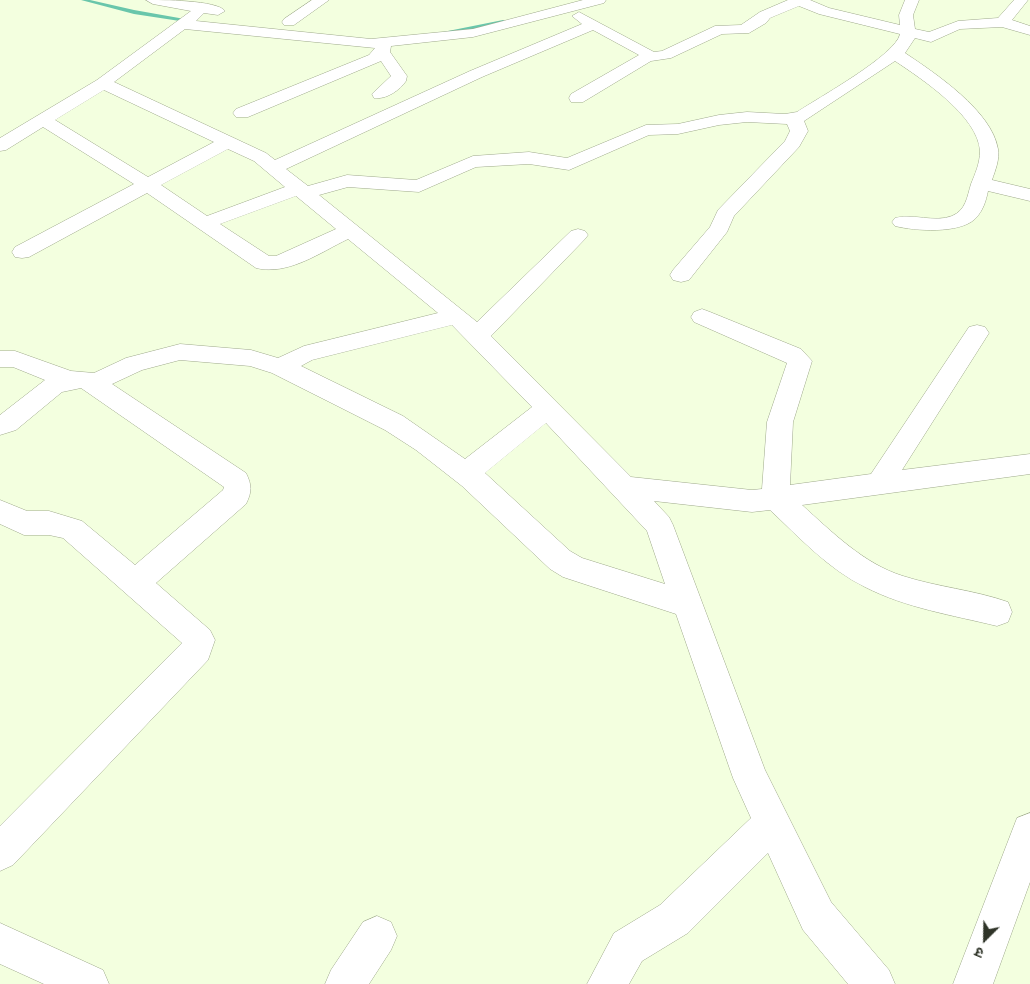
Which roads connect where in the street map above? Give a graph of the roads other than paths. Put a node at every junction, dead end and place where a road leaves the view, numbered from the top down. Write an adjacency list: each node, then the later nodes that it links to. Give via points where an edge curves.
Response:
1 (153, 0): 10 (street)
2 (217, 0): 10 (street)
3 (322, 0): 14 (street)
4 (552, 0): 14 (street, via 453,24 404,32 372,33)
5 (599, 0): 9 (street)
6 (799, 0): 17 (street, via 824,11); 21 (street, via 765,15 744,30 720,29 665,55)
7 (912, 0): 17 (street, via 906,15)
8 (1021, 0): 15 (street)
9 (566, 9): 16 (street); 19 (street, via 473,33)
10 (202, 10): 11 (street); 13 (street)
11 (232, 13)
12 (261, 18): 14 (street)
13 (185, 22): 19 (street); 22 (street)
14 (289, 22)
15 (1003, 22): 17 (street, via 958,25 931,37); 18 (street)
16 (594, 24): 21 (street, via 646,52); 30 (street, via 476,74)
17 (907, 31): 20 (street, via 906,42)
18 (1030, 31)
19 (383, 48): 23 (street, via 399,76 398,81); 25 (street, via 375,58)
20 (894, 53): 26 (street, via 878,67); 31 (street, via 926,74 971,113 989,148)
21 (647, 57): 24 (street)
22 (103, 83): 27 (street); 28 (street)
23 (380, 94)
24 (577, 98)
25 (242, 113)
26 (794, 118): 33 (street, via 747,117 709,121 678,129 646,130 568,164 529,158 473,162 419,186 347,181); 40 (street, via 799,131 793,143 725,214 720,228)
27 (43, 120): 29 (street); 32 (street)
28 (228, 142): 30 (street); 32 (street)
29 (0, 146)
30 (273, 168): 33 (street)
31 (981, 183): 34 (street); 35 (street, via 973,209 954,222)
32 (148, 185): 36 (street); 39 (street)
33 (302, 190): 36 (street); 37 (street)
34 (1030, 195)
35 (902, 222)
36 (206, 224): 37 (street, via 270,264 279,263)
37 (352, 230): 41 (street)
38 (578, 235): 44 (street)
39 (22, 252)
40 (681, 275)
41 (456, 316): 44 (street); 46 (street, via 304,354)
42 (702, 317): 55 (street, via 793,355 800,362 780,422)
43 (977, 333): 53 (street)
44 (478, 336): 49 (street)
45 (0, 359): 47 (street, via 15,359)
46 (281, 367): 48 (street, via 251,358 180,352 153,357); 52 (street, via 394,423)
47 (67, 379): 48 (street, via 86,379); 50 (street)
48 (93, 383): 57 (street, via 236,481 238,487 236,496)
49 (548, 408): 52 (street); 54 (street)
50 (0, 425)
51 (1030, 464): 53 (street)
52 (466, 473): 58 (street, via 566,564 590,575)
53 (879, 484): 55 (street)
54 (624, 487): 55 (street, via 752,501); 58 (street, via 659,525)
55 (775, 498): 59 (street, via 850,563 871,576 891,585)
56 (0, 511): 57 (street, via 24,524 49,523 72,530)
57 (135, 584): 62 (street, via 194,634 199,640 197,650)
58 (688, 604): 60 (street, via 751,778)
59 (997, 612)
60 (773, 822): 67 (street, via 674,918 628,947); 68 (street, via 817,916)
61 (1030, 831): 69 (street)
62 (0, 852)
63 (377, 936): 66 (street)
64 (0, 943): 65 (street)
65 (89, 984)
66 (345, 984)
67 (607, 984)
68 (875, 984)
69 (973, 984)

